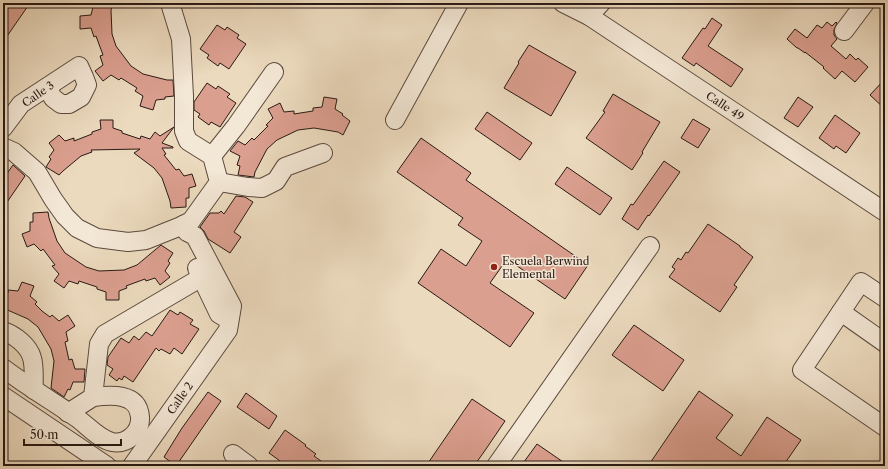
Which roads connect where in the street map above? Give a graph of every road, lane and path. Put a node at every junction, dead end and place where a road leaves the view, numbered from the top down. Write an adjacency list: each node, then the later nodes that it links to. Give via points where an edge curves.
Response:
1 (170, 3): 14 (street, via 181,39 184,131 188,141)
2 (459, 3): 10 (street)
3 (563, 3): 6 (street, Calle 49)
4 (601, 3): 6 (street)
5 (865, 3): 7 (street)
6 (589, 16): 16 (street, Calle 49)
7 (844, 31)
8 (274, 72): 14 (street)
9 (47, 87): 9 (street, Calle 3, via 79,66 87,86 81,97 69,104 61,104 53,98); 11 (street, Calle 3, via 21,104)
10 (395, 120)
11 (3, 128)
12 (3, 147): 17 (street, via 14,152 37,172 65,216 77,228 96,238 128,242 146,240)
13 (323, 153): 15 (street, via 285,167 276,181 262,188)
14 (212, 156): 15 (street)
15 (219, 182): 17 (street)
16 (885, 212)
17 (185, 229): 19 (street, via 195,236)
18 (650, 246): 34 (street)
19 (207, 274): 27 (street, via 105,334 99,344); 32 (street, Calle 2, via 232,306 229,325)
20 (885, 298): 21 (street, via 861,282)
21 (840, 312): 23 (street); 29 (street, via 802,370)
22 (3, 331): 25 (street, via 17,338 32,358)
23 (885, 343)
24 (3, 368): 25 (street)
25 (34, 390): 28 (street)
26 (3, 396): 31 (street)
27 (93, 397): 28 (street); 28 (street, via 117,395 133,402 139,409 140,418 134,435 128,440 113,442 98,435)
28 (68, 413)
29 (885, 427)
30 (233, 454): 33 (street)
31 (107, 466)
32 (132, 466)
33 (249, 466)
34 (496, 466)

